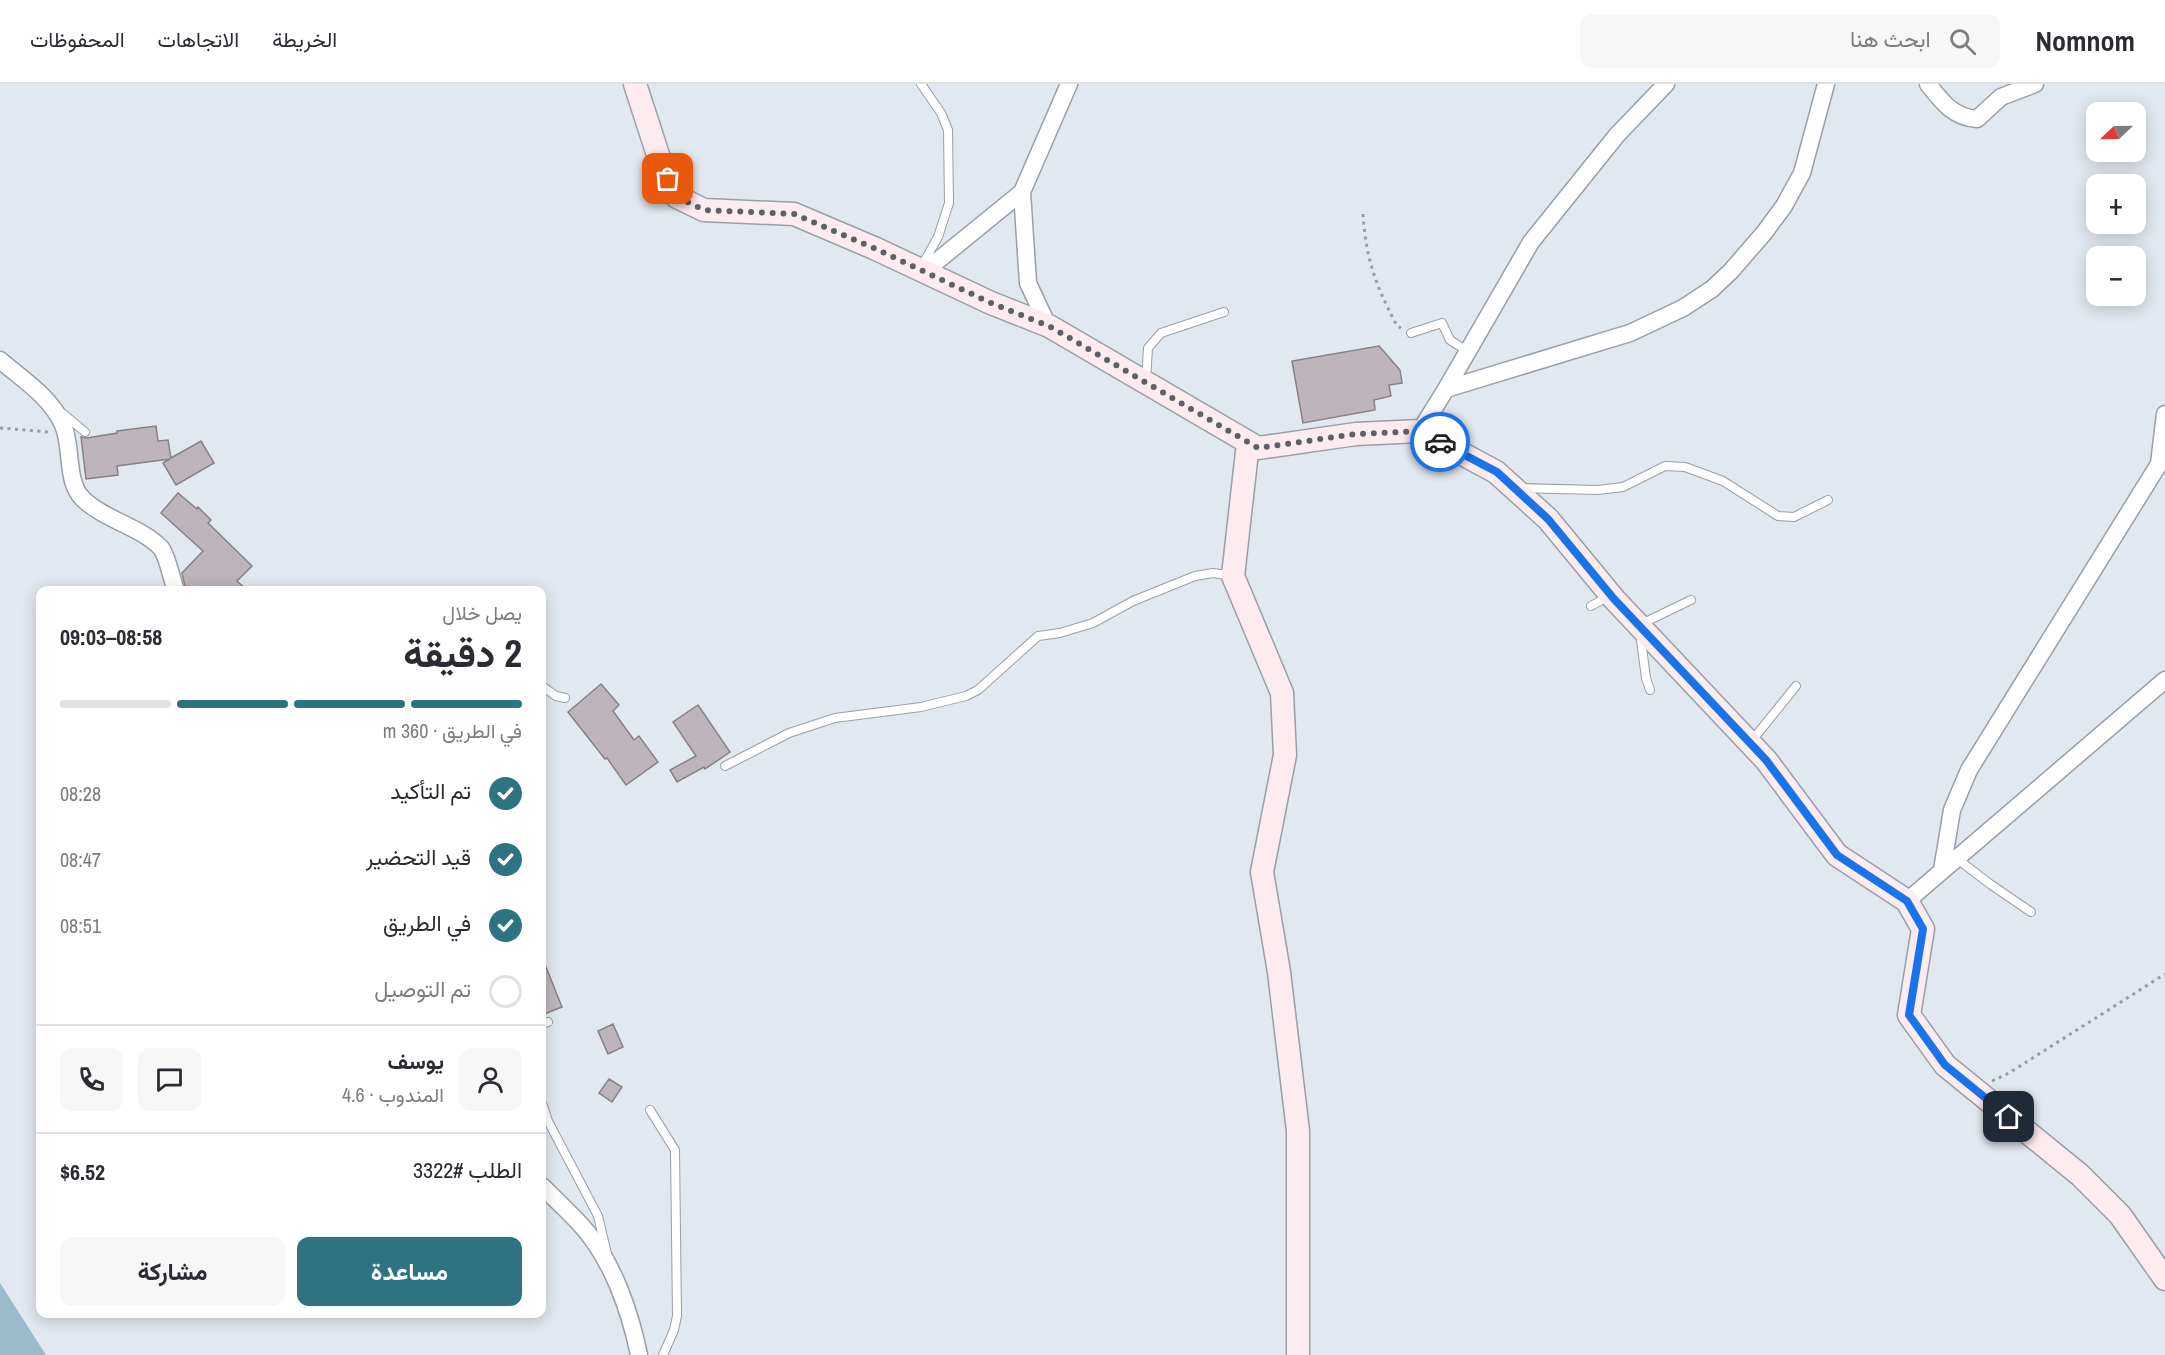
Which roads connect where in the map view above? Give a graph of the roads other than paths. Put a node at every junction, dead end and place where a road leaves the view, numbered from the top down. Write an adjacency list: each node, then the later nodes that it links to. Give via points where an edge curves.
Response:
1 (635, 84): 9 (street, via 660,161 677,197 704,210 794,214)
2 (921, 84): 9 (lane, via 948,130 949,203)
3 (1069, 84): 8 (street)
4 (1666, 84): 13 (street, via 1617,135 1531,242)
5 (1826, 84): 16 (street, via 1802,173 1784,206 1712,289 1683,308 1630,333)
6 (1928, 84): 7 (street, via 1962,118 1977,119 2001,97)
7 (2035, 84)
8 (1022, 192): 9 (street); 11 (street, via 1028,283)
9 (922, 270): 11 (street)
10 (1224, 312): 15 (lane, via 1161,333 1148,348)
11 (1048, 326): 15 (street)
12 (1411, 333): 13 (lane, via 1442,323 1450,340)
13 (1467, 351): 16 (street)
14 (0, 360): 17 (street)
15 (1146, 383): 21 (street)
16 (1446, 389): 19 (street)
17 (52, 405): 20 (lane); 25 (street, via 66,434 74,487 84,500 162,549)
18 (2165, 414): 38 (street, via 2159,464 1969,770 1952,810)
19 (1420, 431): 21 (street, via 1356,434 1258,448); 22 (street, via 1497,472)
20 (85, 432)
21 (1248, 443): 24 (street)
22 (1513, 488): 23 (lane, via 1623,488 1665,466 1685,467 1723,481 1778,516 1794,518); 26 (street, via 1548,519)
23 (1828, 500)
24 (1233, 576): 36 (lane, via 1195,576 1132,601 1093,623 1038,636 978,690 966,696 836,718 789,733); 48 (street, via 1282,693 1285,755 1262,872 1279,972 1298,1131)
25 (174, 586)
26 (1611, 595): 28 (lane); 29 (street)
27 (1691, 600): 29 (lane)
28 (1591, 606)
29 (1639, 625): 33 (lane); 35 (street)
30 (2165, 680): 37 (street)
31 (1796, 686): 35 (lane)
32 (546, 689): 34 (lane)
33 (1650, 690)
34 (565, 698)
35 (1750, 743): 39 (street, via 1837,855)
36 (725, 766)
37 (1956, 858): 38 (street); 40 (lane)
38 (1942, 870): 39 (street)
39 (1907, 901): 45 (street, via 1923,929 1909,1015 1945,1065 2080,1175 2120,1215)
40 (2031, 912)
41 (650, 1110): 47 (lane, via 675,1150 677,1316)
42 (546, 1115): 44 (lane, via 598,1216)
43 (546, 1190): 44 (street, via 583,1227)
44 (612, 1271): 46 (street)
45 (2165, 1279)
46 (639, 1355)
47 (663, 1355)
48 (1298, 1355)

